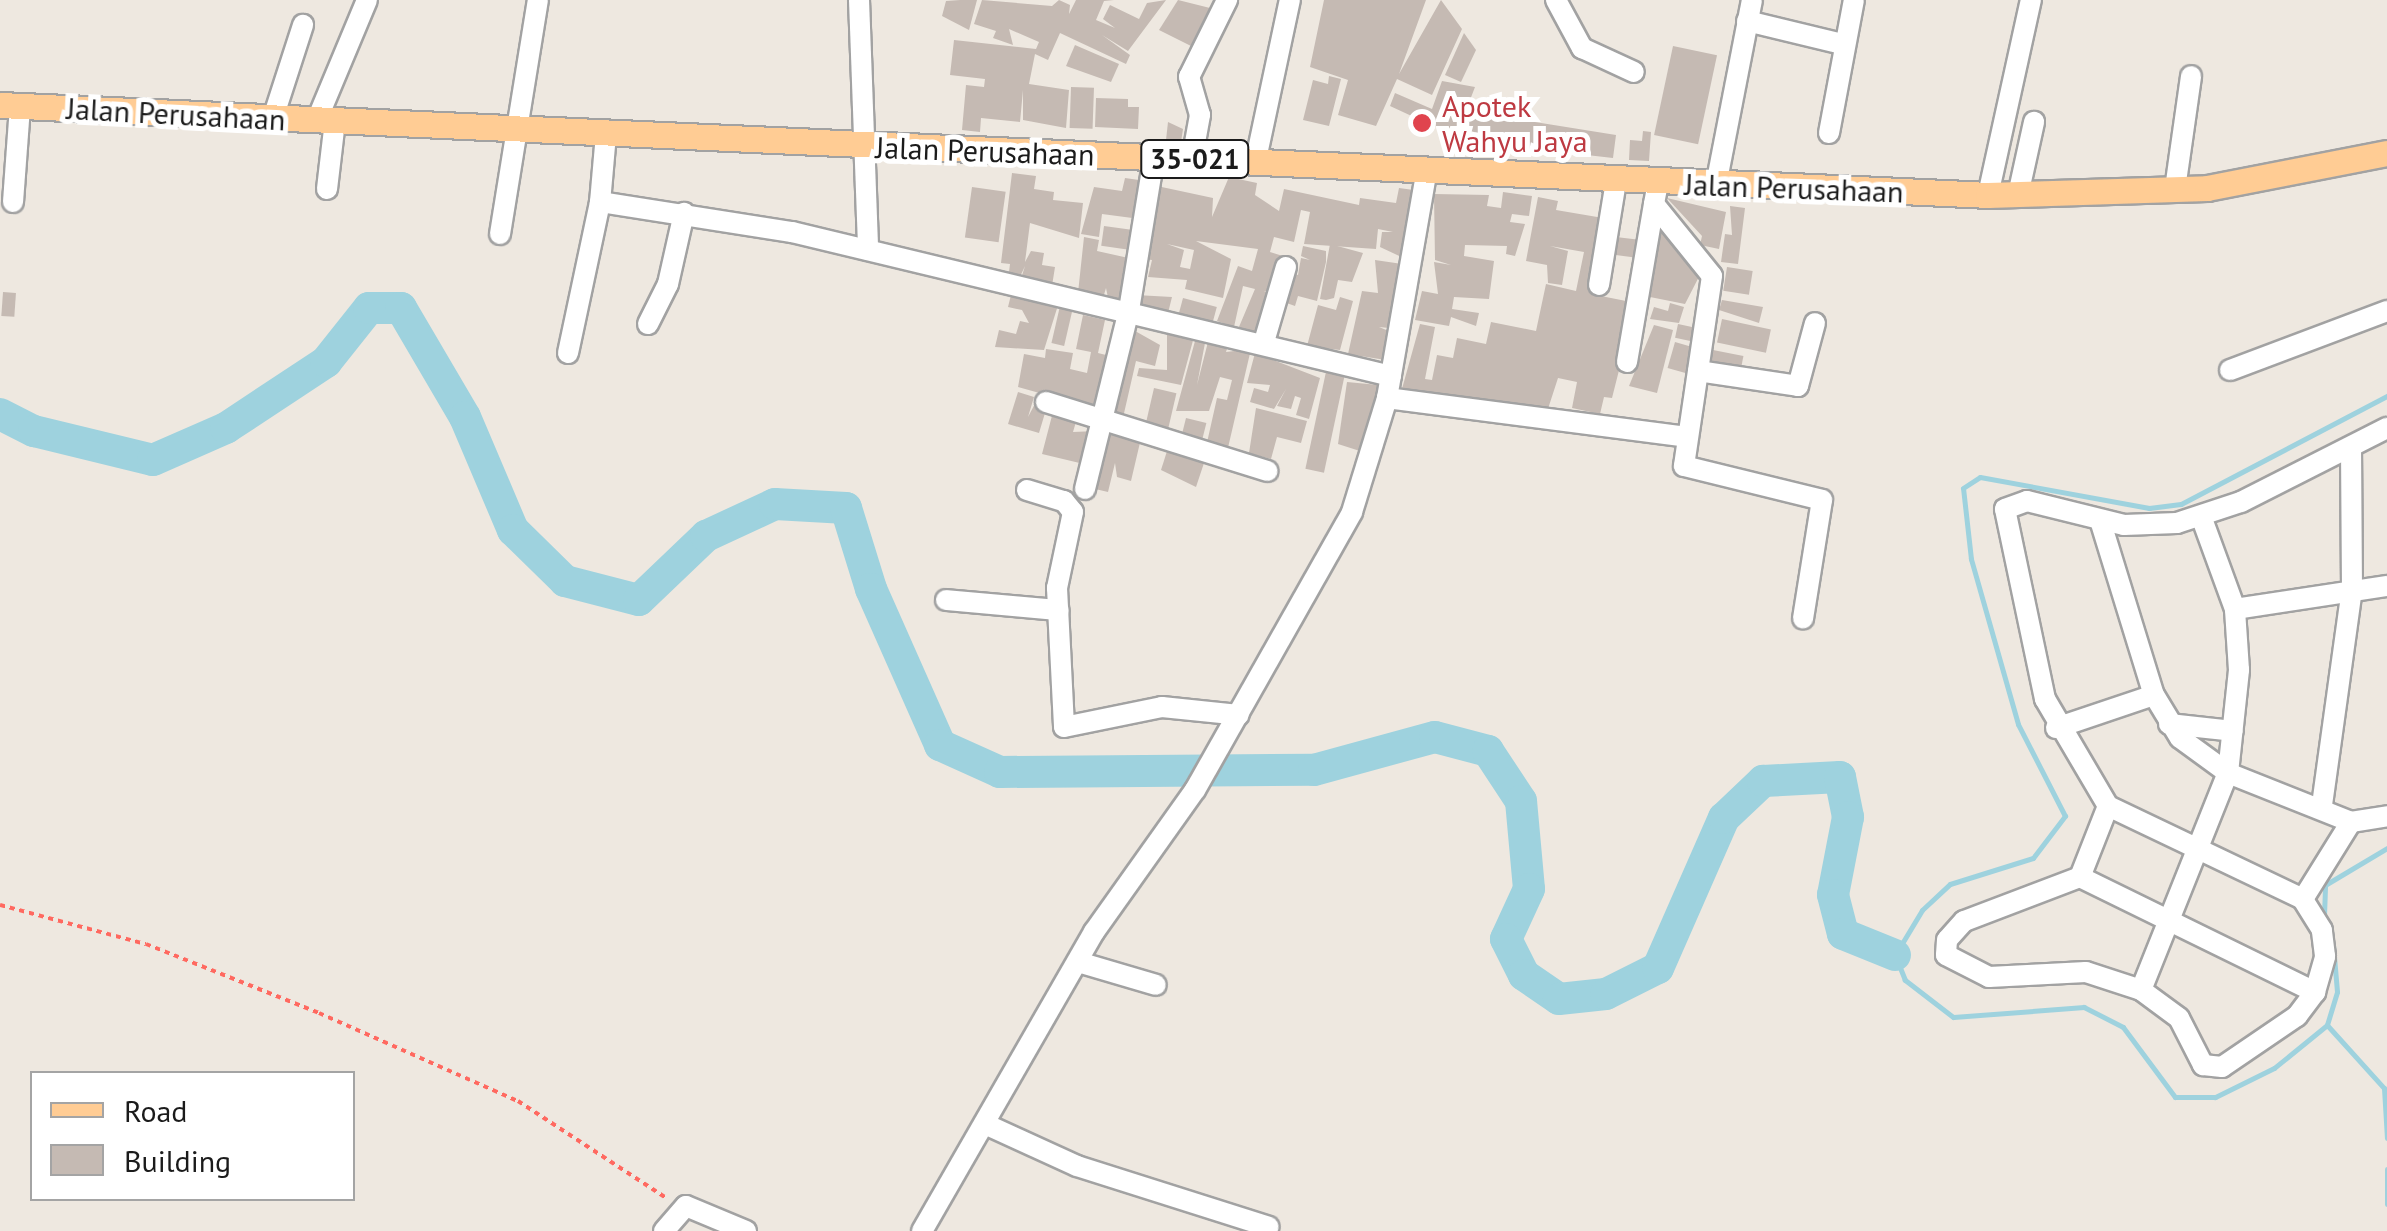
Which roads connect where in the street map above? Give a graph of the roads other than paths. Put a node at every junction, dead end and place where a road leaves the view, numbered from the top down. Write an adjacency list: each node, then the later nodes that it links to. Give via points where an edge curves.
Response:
1 (367, 0): 16 (street)
2 (538, 0): 18 (street)
3 (859, 0): 21 (street)
4 (1228, 0): 24 (street, via 1188,77 1200,114)
5 (1290, 0): 25 (street)
6 (1556, 0): 12 (street, via 1582,48)
7 (1854, 0): 11 (street)
8 (2031, 0): 32 (street)
9 (1750, 10): 11 (street); 28 (street)
10 (303, 26): 15 (street)
11 (1842, 44): 19 (street)
12 (1634, 72)
13 (2191, 76): 30 (street)
14 (10, 106): 15 (main road, Jalan Perusahaan / 35-021); 34 (street)
15 (273, 118): 16 (main road, Jalan Perusahaan / 35-021)
16 (326, 121): 18 (main road, Jalan Perusahaan / 35-021); 29 (street)
17 (2034, 122): 33 (street)
18 (520, 129): 20 (main road, Jalan Perusahaan / 35-021); 37 (street)
19 (1829, 133)
20 (606, 134): 21 (main road, Jalan Perusahaan / 35-021); 35 (street)
21 (867, 146): 23 (main road, Jalan Perusahaan / 35-021); 38 (street)
22 (2387, 153): 30 (main road, Jalan Perusahaan / 35-021, via 2301,175)
23 (1154, 158): 24 (main road, Jalan Perusahaan / 35-021); 41 (street)
24 (1192, 159): 25 (main road, Jalan Perusahaan / 35-021)
25 (1255, 164): 26 (main road, Jalan Perusahaan / 35-021)
26 (1426, 175): 27 (main road, Jalan Perusahaan / 35-021); 50 (street)
27 (1616, 182): 31 (main road, Jalan Perusahaan / 35-021); 40 (street)
28 (1716, 185): 31 (main road, Jalan Perusahaan / 35-021); 32 (main road, Jalan Perusahaan / 35-021)
29 (327, 189)
30 (2174, 189): 33 (main road, Jalan Perusahaan / 35-021)
31 (1656, 194): 47 (street); 49 (street, via 1711,273)
32 (1988, 195): 33 (main road, Jalan Perusahaan / 35-021)
33 (2018, 195)
34 (13, 202)
35 (600, 202): 36 (street); 46 (street)
36 (684, 212): 38 (street); 44 (street, via 668,284)
37 (500, 234)
38 (868, 250): 41 (street)
39 (1286, 267): 45 (street)
40 (1599, 284)
41 (1129, 310): 45 (street); 53 (street)
42 (2387, 311): 48 (street)
43 (1815, 323): 49 (street, via 1798,386)
44 (648, 324)
45 (1264, 342): 50 (street)
46 (568, 353)
47 (1628, 362)
48 (2230, 370)
49 (1698, 371): 55 (street)
50 (1391, 376): 51 (street)
51 (1387, 398): 55 (street); 69 (street, via 1352,512)
52 (1046, 402): 53 (street)
53 (1102, 418): 57 (street); 58 (street)
54 (2387, 428): 56 (street)
55 (1686, 437): 67 (street, via 1685,466 1822,501)
56 (2351, 446): 60 (street); 63 (street)
57 (1268, 471)
58 (1085, 489)
59 (1027, 490): 65 (street, via 1072,509)
60 (2201, 516): 61 (street, via 2148,526); 66 (street)
61 (2100, 520): 68 (street); 71 (street, via 2027,500 2002,514)
62 (2387, 586): 63 (street)
63 (2352, 590): 66 (street); 74 (street)
64 (946, 600): 65 (street)
65 (1060, 610): 69 (street, via 1064,727 1162,707)
66 (2235, 610): 72 (street)
67 (1803, 618)
68 (2154, 694): 70 (street); 71 (street)
69 (1238, 715): 82 (street)
70 (2169, 724): 72 (street); 73 (street)
71 (2056, 728): 75 (street)
72 (2233, 731): 73 (street)
73 (2228, 773): 74 (street); 78 (street)
74 (2322, 805): 77 (street)
75 (2108, 806): 78 (street); 79 (street)
76 (2387, 816): 77 (street)
77 (2352, 822): 80 (street)
78 (2204, 848): 80 (street); 81 (street)
79 (2080, 877): 81 (street); 84 (street, via 1964,920 1947,940 1946,955 1989,978 2086,972)
80 (2304, 899): 85 (street, via 2324,945)
81 (2169, 922): 84 (street); 85 (street)
82 (1078, 962): 83 (street); 86 (street)
83 (1156, 985)
84 (2141, 990): 85 (street, via 2179,1018 2202,1065 2222,1067 2297,1016)
85 (2314, 992)
86 (984, 1124): 87 (street, via 1061,1160); 90 (street)
87 (1269, 1227)
88 (664, 1231): 89 (street, via 681,1207)
89 (746, 1231)
90 (922, 1231)

